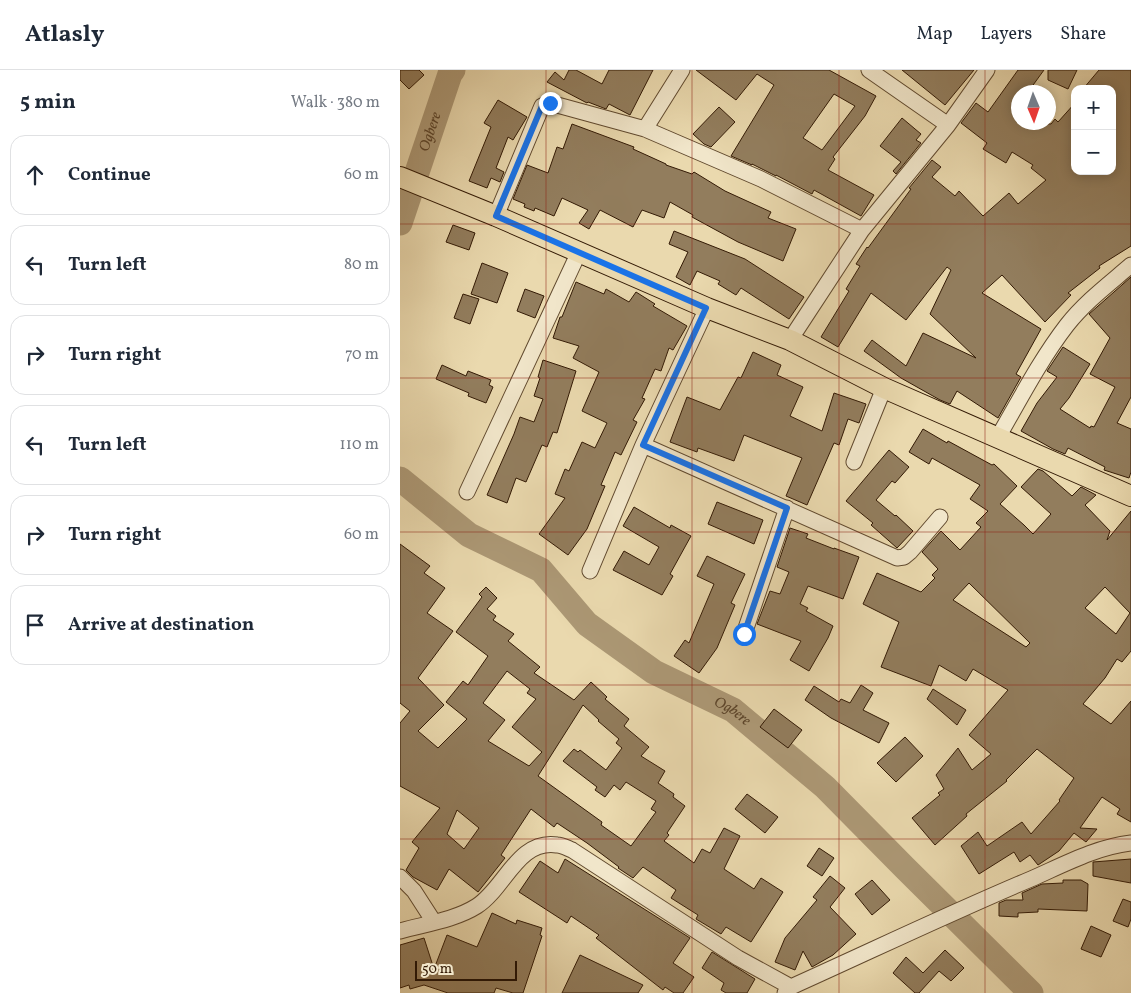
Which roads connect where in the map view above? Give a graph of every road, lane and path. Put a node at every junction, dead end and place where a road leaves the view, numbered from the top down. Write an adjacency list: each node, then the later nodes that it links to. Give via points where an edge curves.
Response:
1 (682, 70): 5 (street)
2 (869, 70): 4 (street)
3 (988, 70): 4 (street)
4 (948, 125): 8 (street)
5 (645, 129): 7 (street, via 550,103 542,106); 8 (street, via 761,179)
6 (400, 176): 7 (main road)
7 (496, 216): 9 (main road)
8 (862, 230): 12 (street)
9 (579, 252): 11 (main road); 17 (street)
10 (1131, 265): 14 (street, via 1067,325)
11 (706, 308): 12 (main road); 15 (street)
12 (790, 340): 13 (main road)
13 (884, 388): 14 (main road); 16 (street)
14 (997, 439): 18 (main road)
15 (643, 445): 19 (street); 21 (street)
16 (854, 462)
17 (467, 492)
18 (1131, 496)
19 (787, 508): 20 (street, via 897,558 910,552); 22 (street)
20 (940, 517)
21 (590, 571)
22 (744, 634)
23 (1131, 843): 27 (street, via 1090,853 972,903)
24 (400, 877): 25 (street, via 414,891)
25 (434, 922): 26 (street); 27 (street, via 479,905 526,852 542,845 557,845 572,850)
26 (400, 931)
27 (788, 990)

